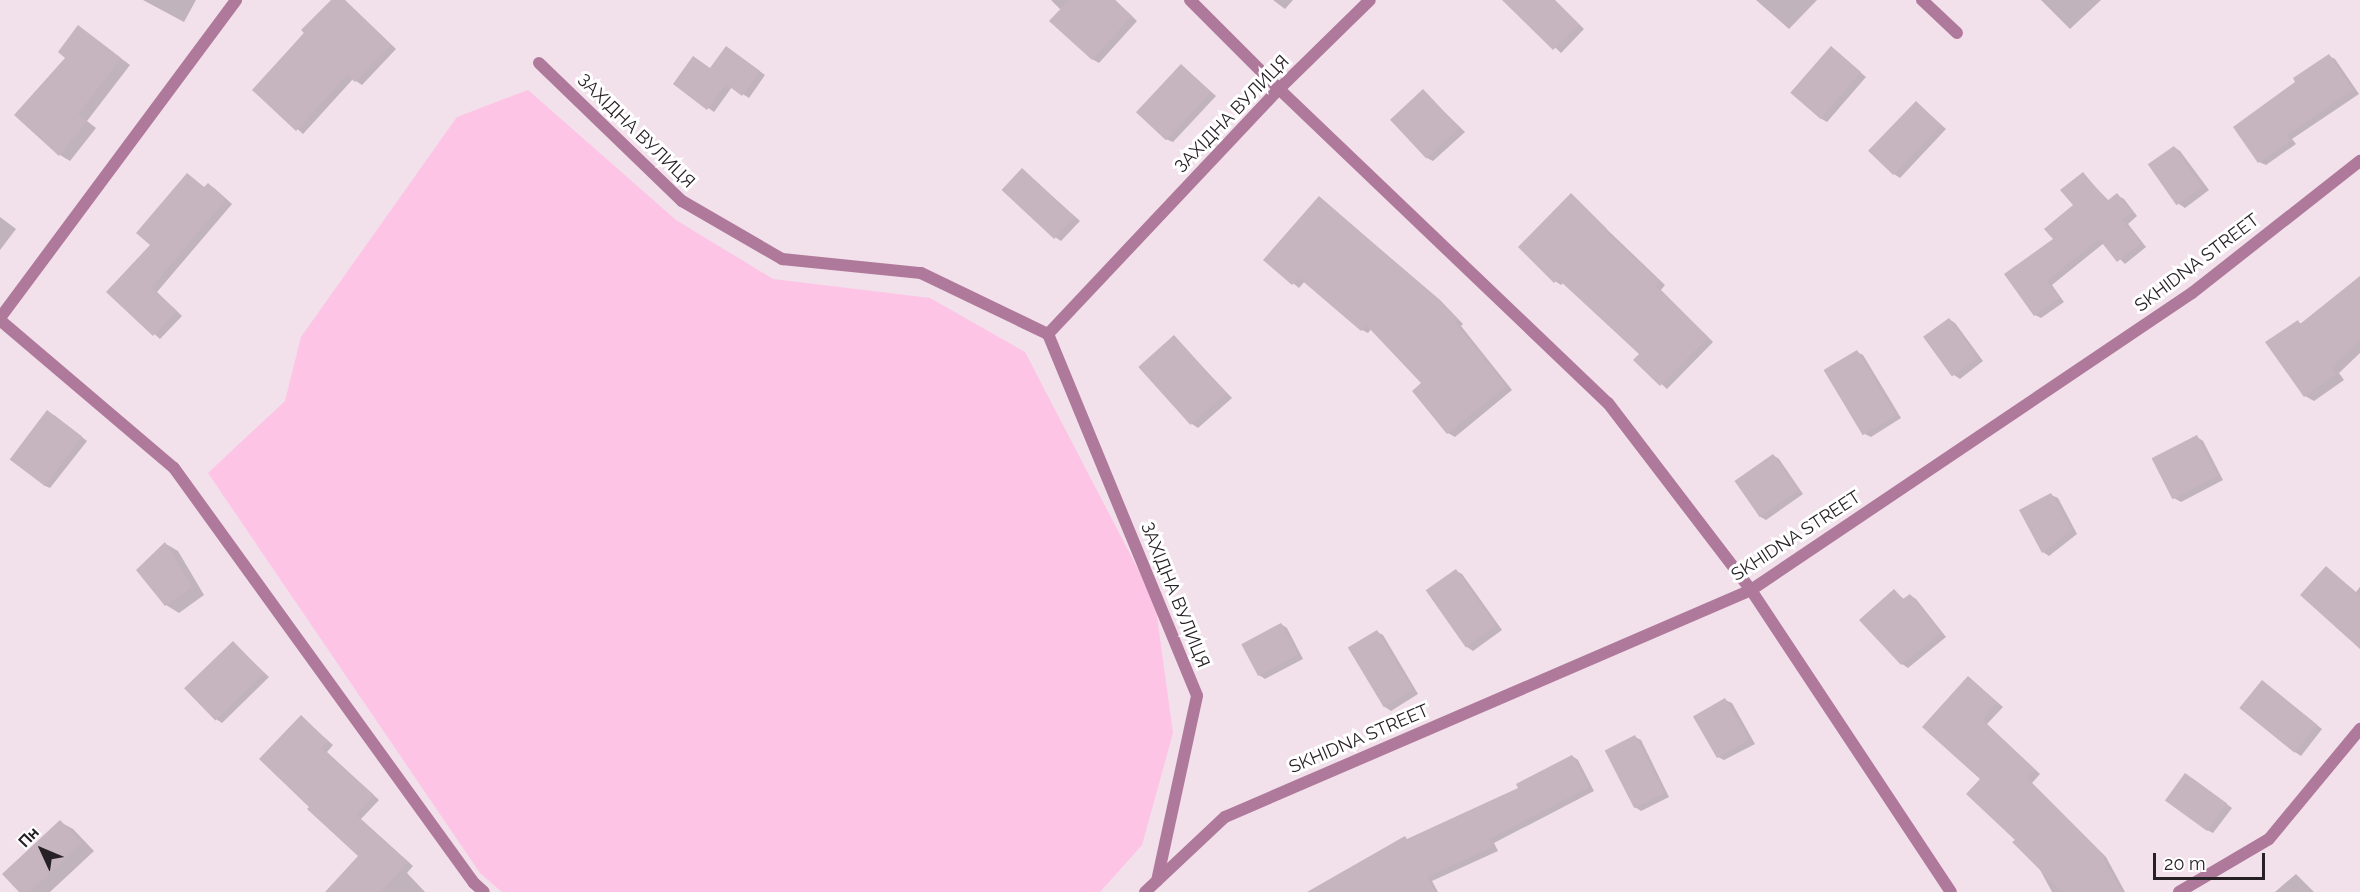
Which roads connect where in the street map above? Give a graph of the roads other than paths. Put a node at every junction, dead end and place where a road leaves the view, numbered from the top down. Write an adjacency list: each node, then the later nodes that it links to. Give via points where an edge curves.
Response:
1 (236, 0): 9 (street)
2 (1190, 0): 7 (street)
3 (1370, 0): 7 (street, ЗАХІДНА ВУЛИЦЯ)
4 (1922, 0): 5 (street)
5 (1957, 33)
6 (538, 63): 10 (street, ЗАХІДНА ВУЛИЦЯ, via 682,201 782,259 921,273)
7 (1279, 89): 10 (street, ЗАХІДНА ВУЛИЦЯ); 11 (street, via 1608,403)
8 (2360, 161): 11 (street, SKHIDNA STREET, via 2192,293)
9 (0, 319): 14 (street, via 174,468)
10 (1048, 334): 13 (street, ЗАХІДНА ВУЛИЦЯ, via 1197,696)
11 (1751, 590): 13 (street, SKHIDNA STREET, via 1226,817); 16 (street)
12 (2360, 729): 17 (street, via 2269,839)
13 (1156, 881): 15 (street, SKHIDNA STREET)
14 (484, 892)
15 (1144, 892)
16 (1951, 892)
17 (2179, 892)

